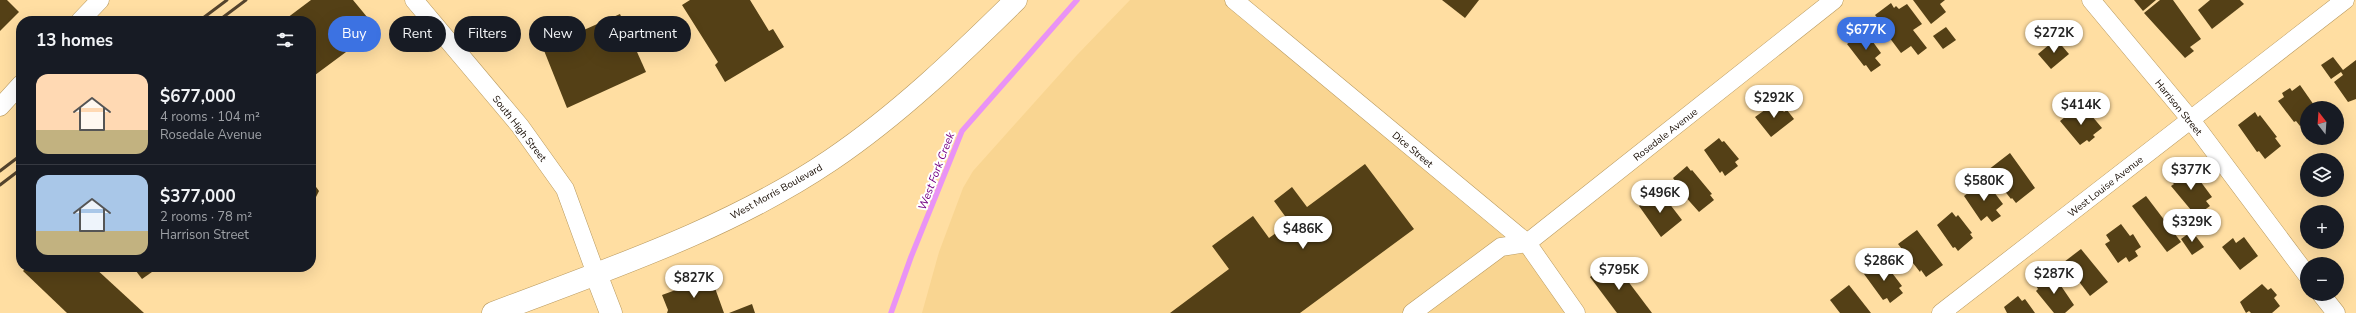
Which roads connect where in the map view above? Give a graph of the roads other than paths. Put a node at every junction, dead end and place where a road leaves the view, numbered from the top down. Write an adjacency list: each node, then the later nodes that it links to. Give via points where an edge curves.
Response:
1 (100, 0): 8 (street)
2 (414, 0): 14 (street, South High Street, via 520,126 566,189)
3 (1016, 0): 14 (main road, West Morris Boulevard, via 923,88 832,159 764,200)
4 (1234, 0): 12 (street, Dice Street)
5 (1834, 0): 12 (street, Rosedale Avenue)
6 (2091, 0): 11 (street, Harrison Street)
7 (2345, 0): 11 (street, West Louise Avenue)
8 (85, 16)
9 (16, 89): 10 (street)
10 (0, 107)
11 (2191, 120): 13 (street, Harrison Street); 20 (street, West Louise Avenue)
12 (1526, 243): 18 (street, Rosedale Avenue, via 1501,247); 19 (street, Dice Street)
13 (2300, 266)
14 (596, 274): 16 (main road, West Morris Boulevard); 17 (main road)
15 (2327, 301): 21 (street)
16 (494, 313)
17 (611, 313)
18 (1412, 313)
19 (1576, 313)
20 (1941, 313)
21 (2336, 313)

